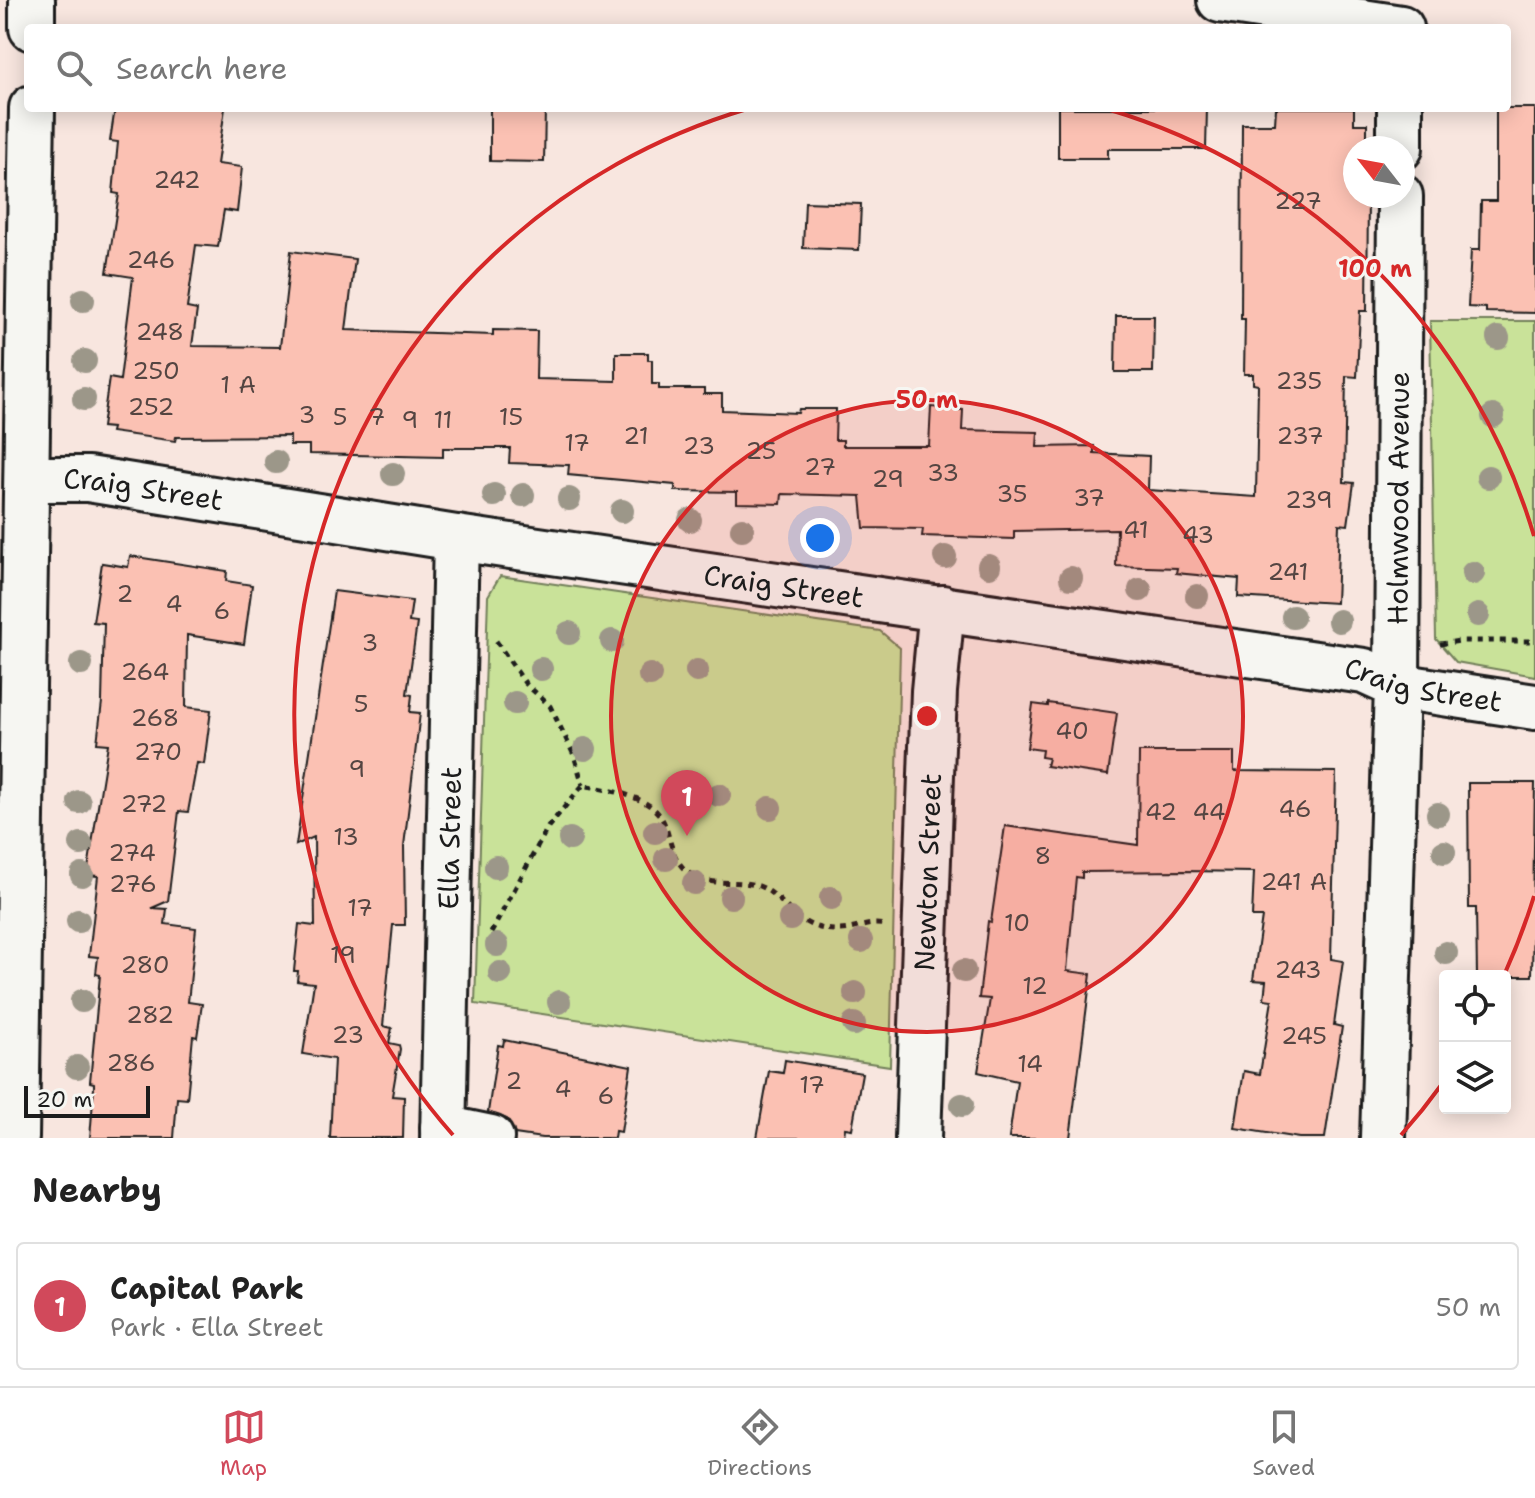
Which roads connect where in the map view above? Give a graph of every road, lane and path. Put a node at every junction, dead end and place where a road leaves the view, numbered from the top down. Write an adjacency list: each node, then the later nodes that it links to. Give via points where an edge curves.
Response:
1 (32, 0): 4 (street)
2 (1220, 0): 5 (street)
3 (1401, 0): 6 (street)
4 (32, 24)
5 (1375, 24)
6 (1401, 24)
7 (32, 112): 11 (street)
8 (1400, 112): 9 (street)
9 (1400, 136)
10 (1400, 208): 18 (street, Holmwood Avenue)
11 (28, 479): 12 (street, Craig Street, via 88,479); 13 (street)
12 (456, 538): 14 (street, Craig Street); 22 (street, Ella Street)
13 (13, 577): 24 (street)
14 (942, 608): 18 (street, Craig Street, via 1364,671); 21 (street, Newton Street)
15 (492, 638): 20 (path, via 525,683 550,706)
16 (1535, 641): 17 (path)
17 (1431, 645)
18 (1397, 686): 19 (street, Craig Street); 27 (street, Holmwood Avenue)
19 (1535, 707)
20 (583, 785): 21 (path, via 637,799 659,813 671,852 692,875 760,886 791,915 815,927 838,931 871,922); 22 (path, via 548,827 476,957)
21 (923, 928): 26 (street, Newton Street)
22 (447, 959): 23 (street, Ella Street)
23 (443, 1133): 25 (street)
24 (16, 1138)
25 (491, 1138)
26 (918, 1138)
27 (1383, 1138)

